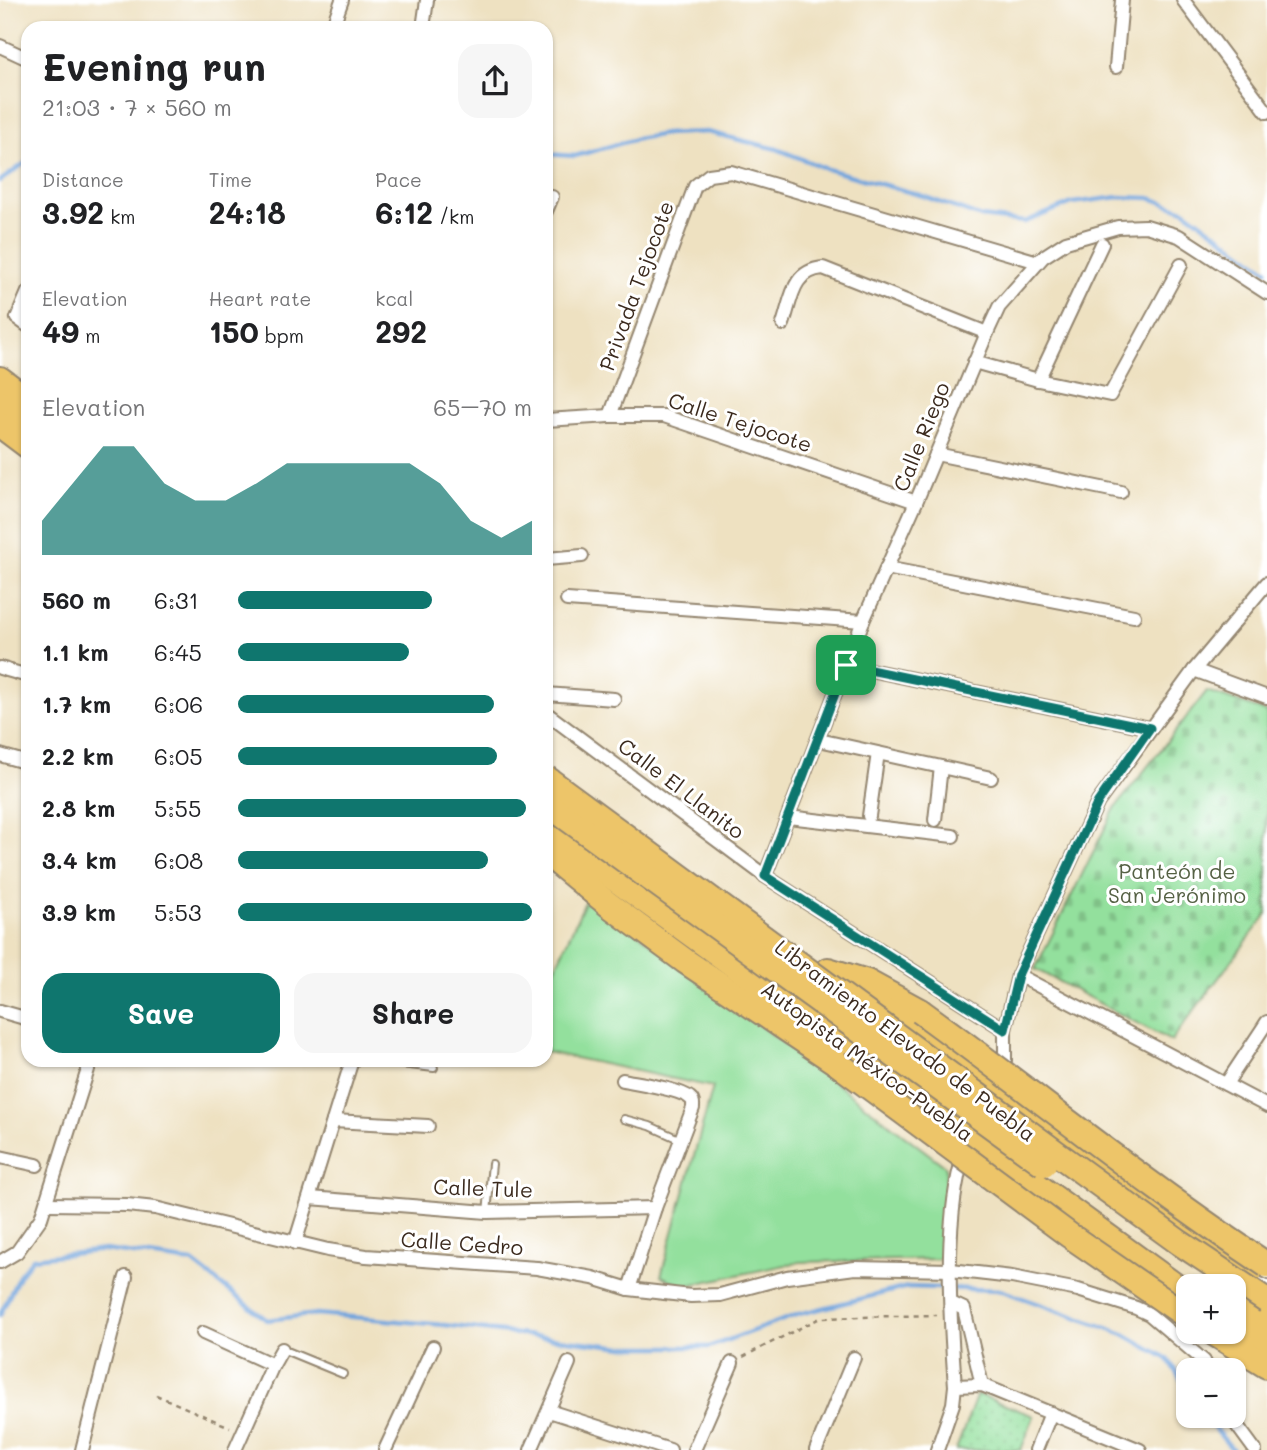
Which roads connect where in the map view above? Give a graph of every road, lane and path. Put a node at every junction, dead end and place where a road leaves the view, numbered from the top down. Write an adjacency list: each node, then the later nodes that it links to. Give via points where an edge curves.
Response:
1 (342, 0): 5 (street)
2 (427, 0): 6 (street)
3 (1122, 0): 9 (street)
4 (1182, 0): 10 (street)
5 (334, 21)
6 (424, 21)
7 (0, 46): 8 (street)
8 (21, 56)
9 (1116, 67)
10 (1267, 112)
11 (1102, 244): 20 (street)
12 (1038, 262): 14 (street, Calle Riego, via 1066,242 1118,227 1146,226 1180,236); 16 (street, Calle Riego, via 999,307); 24 (street, Privada Tejocote, via 731,172 709,176 695,186)
13 (1181, 265): 20 (street, via 1110,395)
14 (1267, 293)
15 (783, 324): 16 (street, via 799,278 809,270 823,268)
16 (986, 332): 17 (street, Calle Riego)
17 (974, 362): 20 (street); 29 (street, Calle Riego)
18 (0, 366): 21 (highway)
19 (0, 379): 22 (highway)
20 (1038, 380)
21 (21, 381)
22 (21, 395)
23 (0, 403): 25 (highway)
24 (610, 416): 26 (street, Calle Tejocote); 31 (street, Calle Tejocote, via 664,416)
25 (21, 419)
26 (553, 420)
27 (0, 425): 28 (highway)
28 (21, 441)
29 (936, 454): 30 (street); 31 (street, Calle Riego)
30 (1121, 492)
31 (916, 502): 34 (street, Calle Riego)
32 (582, 556): 33 (street)
33 (553, 558)
34 (886, 568): 37 (street); 38 (street, Calle Riego)
35 (1267, 583): 41 (street)
36 (567, 600): 38 (street)
37 (1134, 617)
38 (863, 621): 39 (street, Calle Riego)
39 (846, 665): 47 (street); 48 (street, Calle Riego)
40 (0, 668): 42 (street)
41 (1194, 670): 44 (street); 47 (street)
42 (21, 674)
43 (553, 695): 45 (street)
44 (1267, 698)
45 (614, 699)
46 (553, 717): 63 (street, Calle El Llanito)
47 (1150, 728): 65 (street, via 1098,802)
48 (819, 740): 49 (street); 58 (street, Calle Riego)
49 (878, 753): 52 (street); 57 (street)
50 (0, 755): 51 (street)
51 (21, 760)
52 (941, 767): 54 (street); 59 (street)
53 (553, 770): 64 (highway)
54 (991, 778)
55 (553, 783): 95 (highway, Libramiento Elevado de Puebla, bridge, via 1180,1242)
56 (553, 808): 93 (highway, Libramiento Elevado de Puebla, bridge)
57 (869, 816)
58 (788, 817): 61 (street); 63 (street, Calle Riego)
59 (935, 820)
60 (553, 834): 96 (highway, Autopista México-Puebla)
61 (953, 836)
62 (553, 859): 100 (highway, bridge, via 685,961 837,1063)
63 (765, 876): 69 (street, Calle El Llanito)
64 (828, 971): 95 (highway, via 1190,1235); 95 (highway, bridge, via 867,982 920,1011 1202,1222)
65 (1018, 975): 69 (street); 76 (street)
66 (0, 1011): 67 (street)
67 (21, 1017)
68 (1267, 1022): 76 (street)
69 (1005, 1030): 70 (street)
70 (1005, 1061)
71 (89, 1067): 87 (street)
72 (350, 1067): 79 (street)
73 (425, 1067): 74 (lane)
74 (433, 1068)
75 (623, 1080): 81 (street, via 690,1097 693,1108)
76 (1226, 1084): 77 (street)
77 (1267, 1106)
78 (624, 1119): 81 (lane)
79 (333, 1121): 80 (street); 86 (street)
80 (428, 1126)
81 (681, 1140): 88 (street)
82 (0, 1157): 85 (street)
83 (492, 1164): 89 (lane)
84 (961, 1164): 92 (street)
85 (37, 1165)
86 (310, 1198): 89 (street, Calle Tule); 90 (street)
87 (47, 1204): 90 (street, Calle Cedro, via 155,1208); 91 (street, via 17,1252)
88 (655, 1208): 89 (street, Calle Tule); 97 (street)
89 (487, 1212)
90 (295, 1243): 97 (street, Calle Cedro, via 366,1256 537,1268)
91 (0, 1262)
92 (951, 1274): 97 (street, Calle Cedro, via 855,1268 787,1277 720,1295); 98 (street); 109 (street, Calle Cedro, via 1012,1277 1136,1308)
93 (1199, 1274)
94 (126, 1277): 122 (street)
95 (1265, 1283)
96 (1176, 1286)
97 (629, 1289)
98 (951, 1306): 111 (path, via 820,1318); 115 (street, via 964,1309); 116 (street)
99 (1246, 1307): 101 (highway)
100 (1176, 1309)
101 (1267, 1322)
102 (1246, 1332): 105 (highway)
103 (203, 1333): 112 (street)
104 (1231, 1344): 113 (highway)
105 (1267, 1345)
106 (433, 1347): 124 (street)
107 (282, 1349): 112 (street); 114 (lane)
108 (854, 1358): 128 (street)
109 (1201, 1358)
110 (569, 1363): 118 (street)
111 (732, 1363): 127 (street)
112 (273, 1365): 121 (street)
113 (1267, 1366)
114 (343, 1374)
115 (982, 1385): 116 (street); 119 (street)
116 (955, 1386): 129 (street)
117 (156, 1395): 121 (path)
118 (549, 1411): 125 (street); 126 (street)
119 (1051, 1413): 130 (street); 131 (street)
120 (1239, 1428): 132 (street)
121 (243, 1433): 123 (street)
122 (82, 1450)
123 (235, 1450)
124 (385, 1450)
125 (531, 1450)
126 (670, 1450)
127 (694, 1450)
128 (816, 1450)
129 (937, 1450)
130 (1036, 1450)
131 (1140, 1450)
132 (1255, 1450)

